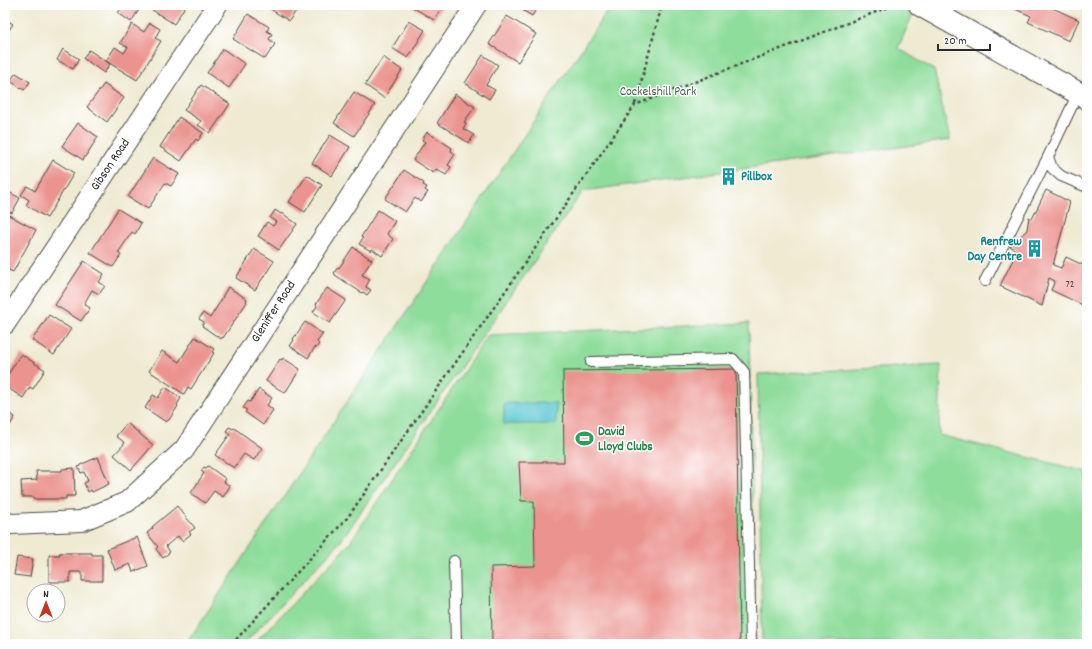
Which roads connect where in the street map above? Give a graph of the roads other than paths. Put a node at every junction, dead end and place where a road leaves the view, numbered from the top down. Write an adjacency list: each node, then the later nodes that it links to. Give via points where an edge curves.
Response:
1 (217, 5): 8 (street, Gibson Road)
2 (476, 5): 10 (street, Gleniffer Road, via 184,450 127,502 94,516 81,521 11,524)
3 (920, 5): 4 (street)
4 (1083, 95): 5 (lane)
5 (1048, 157): 6 (lane, via 1052,168 1060,176); 7 (lane)
6 (1087, 187)
7 (985, 281)
8 (5, 324)
9 (591, 362): 13 (lane, via 734,359 744,372)
10 (5, 522)
11 (454, 561): 12 (lane)
12 (456, 644)
13 (751, 644)

